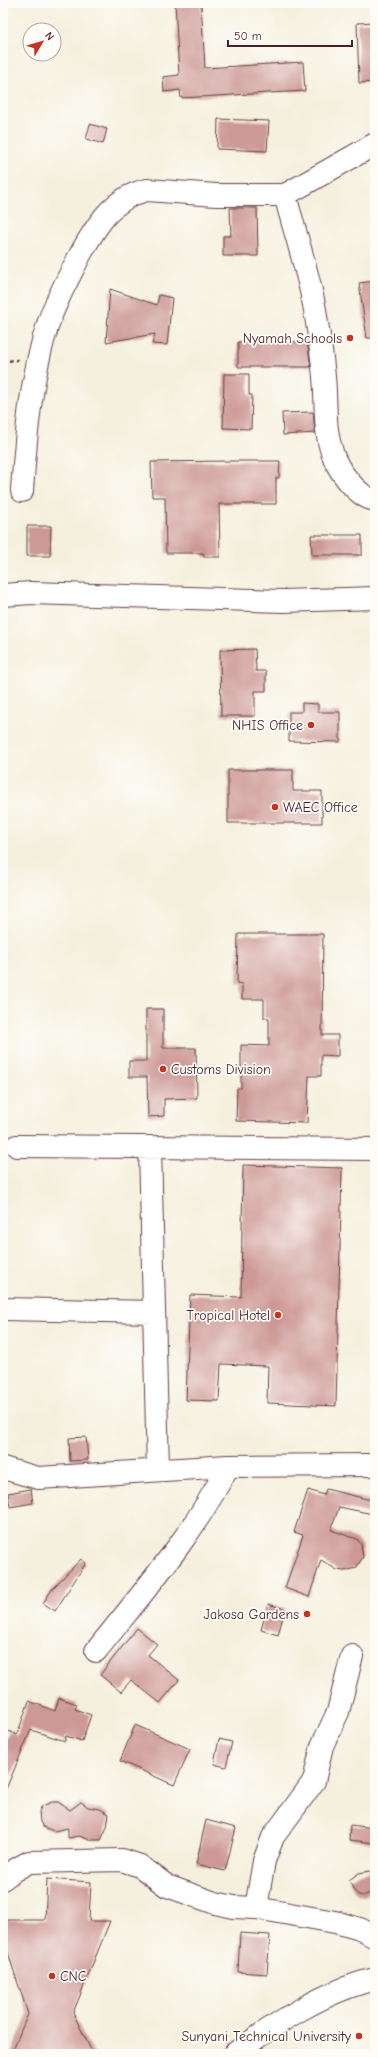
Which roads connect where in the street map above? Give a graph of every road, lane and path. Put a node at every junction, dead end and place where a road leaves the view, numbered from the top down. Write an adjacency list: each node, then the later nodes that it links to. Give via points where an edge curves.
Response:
1 (375, 144): 2 (street)
2 (285, 195): 3 (street, via 216,195 147,190 136,192 124,199 102,218 62,290 49,321 27,425); 4 (street, via 314,309 325,391 326,431 332,453 355,487 368,499)
3 (22, 491)
4 (375, 500)
5 (3, 594): 6 (street, via 283,601)
6 (375, 598)
7 (17, 1146): 8 (street)
8 (150, 1147): 9 (street); 11 (street)
9 (375, 1149)
10 (3, 1309): 11 (street)
11 (154, 1312): 15 (street)
12 (375, 1465): 13 (street)
13 (228, 1466): 15 (street); 16 (street, via 213,1496 181,1544)
14 (3, 1468): 15 (street, via 38,1478)
15 (158, 1470)
16 (96, 1651)
17 (352, 1656): 19 (street, via 338,1712 322,1746 314,1781 273,1837 264,1861)
18 (3, 1880): 19 (street, via 29,1862 122,1860 140,1866 167,1886 215,1904)
19 (256, 1908): 20 (street, via 335,1922 360,1929)
20 (375, 1937)
21 (375, 1979): 22 (street, via 354,1984 304,2007)
22 (234, 2054)

